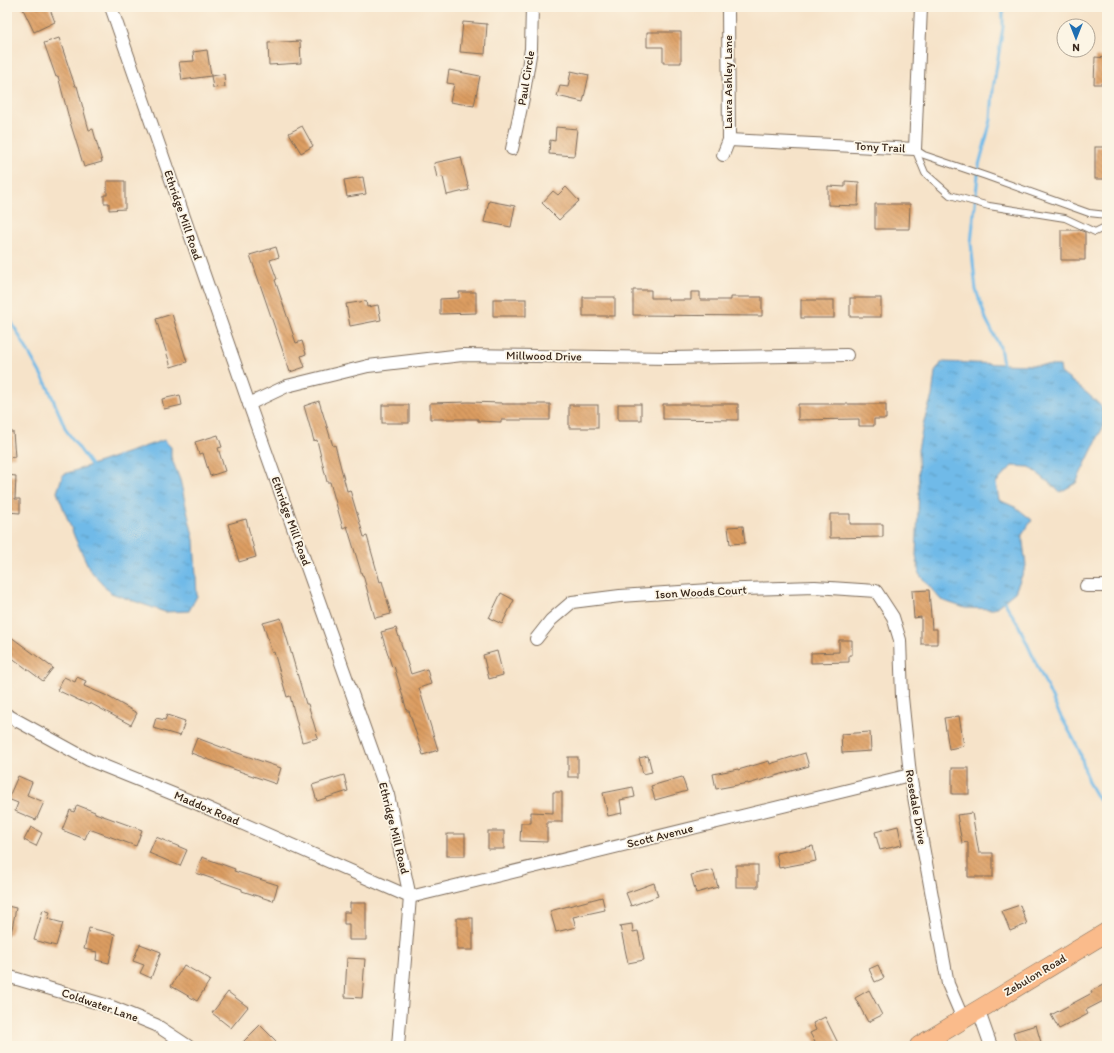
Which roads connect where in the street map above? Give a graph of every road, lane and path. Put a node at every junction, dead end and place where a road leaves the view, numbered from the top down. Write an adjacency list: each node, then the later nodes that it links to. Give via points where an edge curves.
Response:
1 (112, 7): 12 (street, Ethridge Mill Road)
2 (532, 7): 6 (street, Paul Circle, via 531,50)
3 (728, 7): 5 (street, Laura Ashley Lane)
4 (921, 7): 7 (street, Tony Trail)
5 (729, 140): 7 (street, Tony Trail); 8 (street, Laura Ashley Lane)
6 (512, 149)
7 (915, 149): 9 (lane, via 924,156 1089,213); 10 (lane, via 925,173 950,195 989,206 1065,218 1094,232)
8 (723, 155)
9 (1107, 216)
10 (1107, 226)
11 (847, 356): 12 (street, Millwood Drive, via 669,358 462,355 368,366 287,386)
12 (249, 404): 19 (street, Ethridge Mill Road, via 388,795)
13 (1086, 586): 14 (street)
14 (1107, 586)
15 (879, 595): 16 (street, Ison Woods Court, via 876,591 815,587 710,590 572,602 551,620); 18 (street, Rosedale Drive, via 893,617 900,640 902,697)
16 (536, 639)
17 (7, 715): 19 (street, Maddox Road, via 89,760 198,804)
18 (910, 775): 19 (street, Scott Avenue); 22 (street, Rosedale Drive, via 948,984)
19 (410, 897): 24 (street, Ethridge Mill Road)
20 (1107, 932): 22 (main road, Zebulon Road)
21 (7, 976): 23 (street, Coldwater Lane, via 112,1007 156,1025)
22 (971, 1014): 25 (main road, Zebulon Road); 26 (street, Rosedale Drive)
23 (188, 1046)
24 (398, 1046)
25 (919, 1046)
26 (991, 1046)

